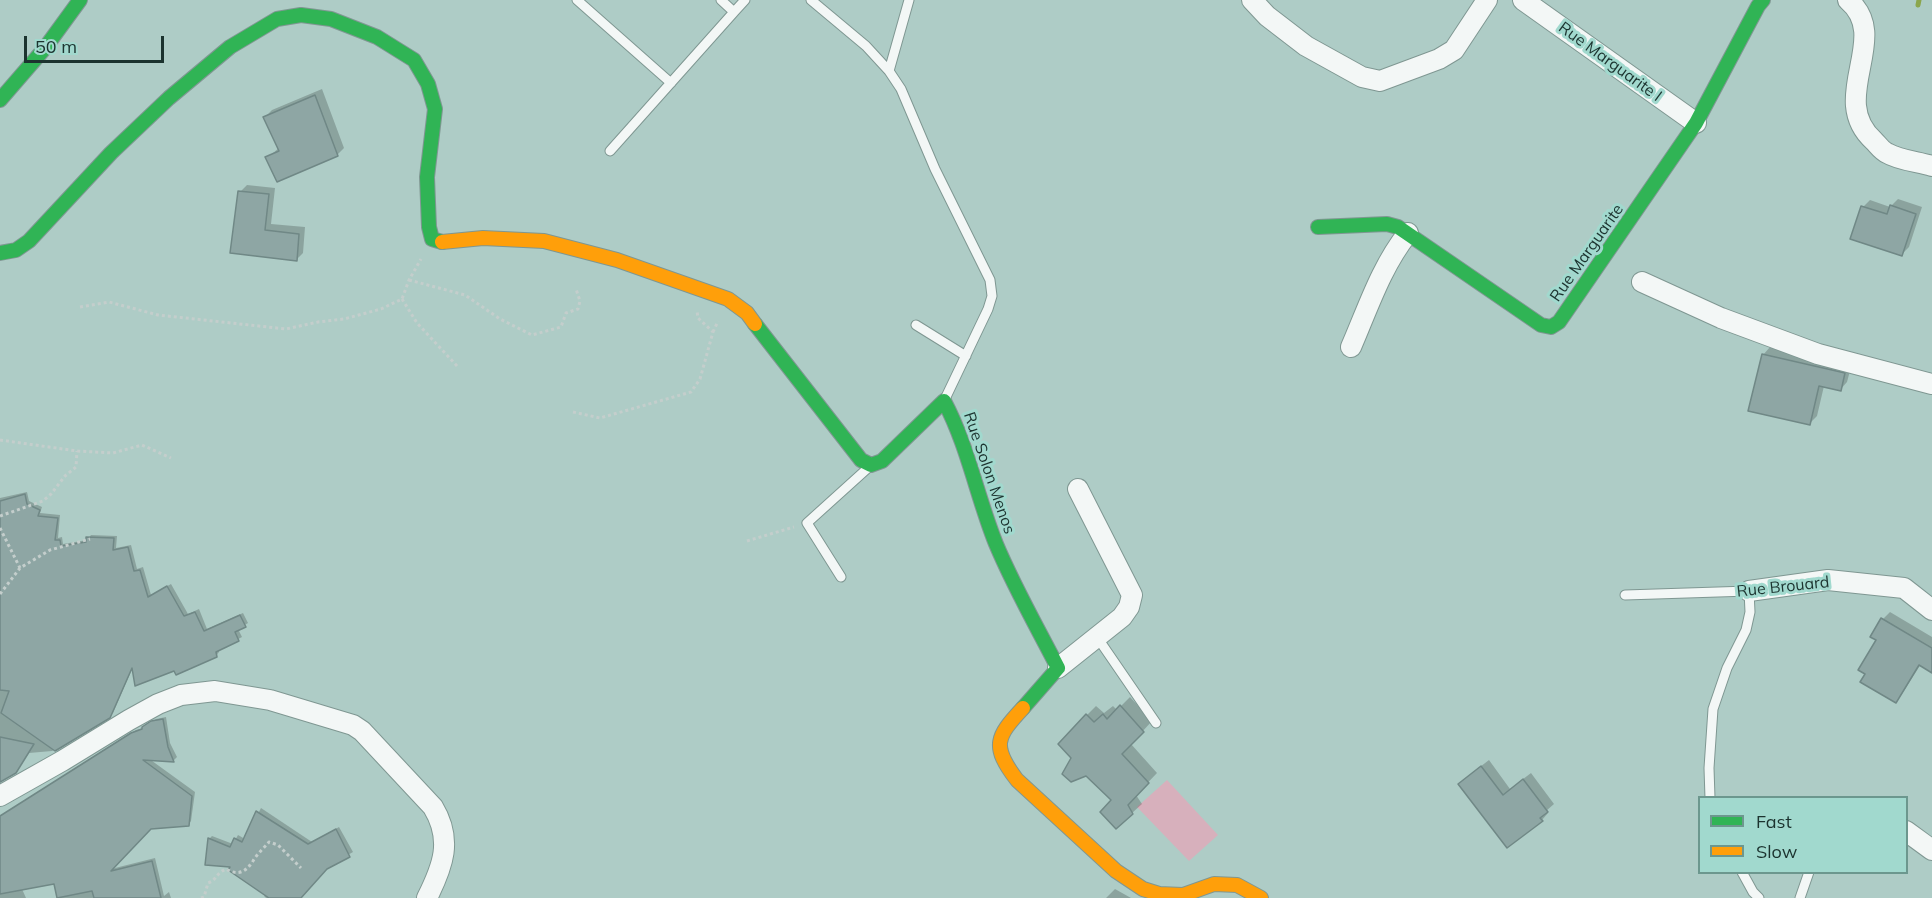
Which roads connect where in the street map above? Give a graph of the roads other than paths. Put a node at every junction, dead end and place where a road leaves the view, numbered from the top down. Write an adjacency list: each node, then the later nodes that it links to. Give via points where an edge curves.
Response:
1 (80, 0): 15 (street)
2 (577, 0): 14 (lane)
3 (720, 0): 12 (lane)
4 (745, 0): 12 (lane)
5 (811, 0): 13 (lane, via 866,46)
6 (909, 0): 13 (lane)
7 (1252, 0): 8 (street, via 1306,46 1362,77 1380,81 1454,50)
8 (1487, 0)
9 (1523, 0): 16 (street, Rue Marguarite I)
10 (1763, 0): 16 (street, Rue Marguarite)
11 (1848, 0): 18 (street, via 1858,8 1864,25 1864,49 1854,101 1858,119 1867,135 1888,154)
12 (734, 12): 14 (lane)
13 (889, 71): 25 (lane, via 990,280 992,296 988,309)
14 (671, 83): 17 (lane)
15 (0, 100)
16 (1696, 123): 20 (street, Rue Marguarite, via 1559,322 1551,327 1541,325)
17 (610, 151)
18 (1932, 166)
19 (1318, 227): 20 (street, Rue Marguarite, via 1387,225)
20 (1408, 233): 24 (street, via 1383,270)
21 (0, 253): 28 (street, via 16,250 29,241 111,153 231,47 277,19 301,15 332,20 377,37 414,60 428,84 435,109 427,177 432,239 544,241 617,260 728,299 747,313 861,460)
22 (1642, 282): 26 (street, via 1721,318 1818,354)
23 (916, 325): 25 (lane)
24 (1351, 347)
25 (966, 356): 27 (lane)
26 (1932, 384)
27 (944, 401): 28 (street, Rue Solon Menos, via 882,461); 35 (street, Rue Solon Menos, via 961,433 999,549)
28 (871, 465): 30 (lane, via 807,523)
29 (1078, 489): 34 (street, via 1132,595 1122,617)
30 (842, 577)
31 (1749, 591): 32 (lane, Rue Brouard); 33 (street, Rue Brouard, via 1828,580 1904,588); 38 (lane, via 1746,630 1713,709)
32 (1626, 595)
33 (1932, 610)
34 (1097, 637): 35 (street); 36 (lane)
35 (1058, 668): 44 (street, via 1000,738 999,752 1017,780 1116,871 1143,889 1183,895 1214,884 1237,885)
36 (1156, 723)
37 (0, 796): 43 (street, via 129,720 181,695 215,691 270,700 362,731 433,807 444,837 440,872)
38 (1710, 796)
39 (1908, 832): 40 (street)
40 (1932, 850)
41 (1743, 874): 45 (lane)
42 (1809, 874): 46 (lane)
43 (428, 898)
44 (1261, 898)
45 (1759, 898)
46 (1800, 898)

